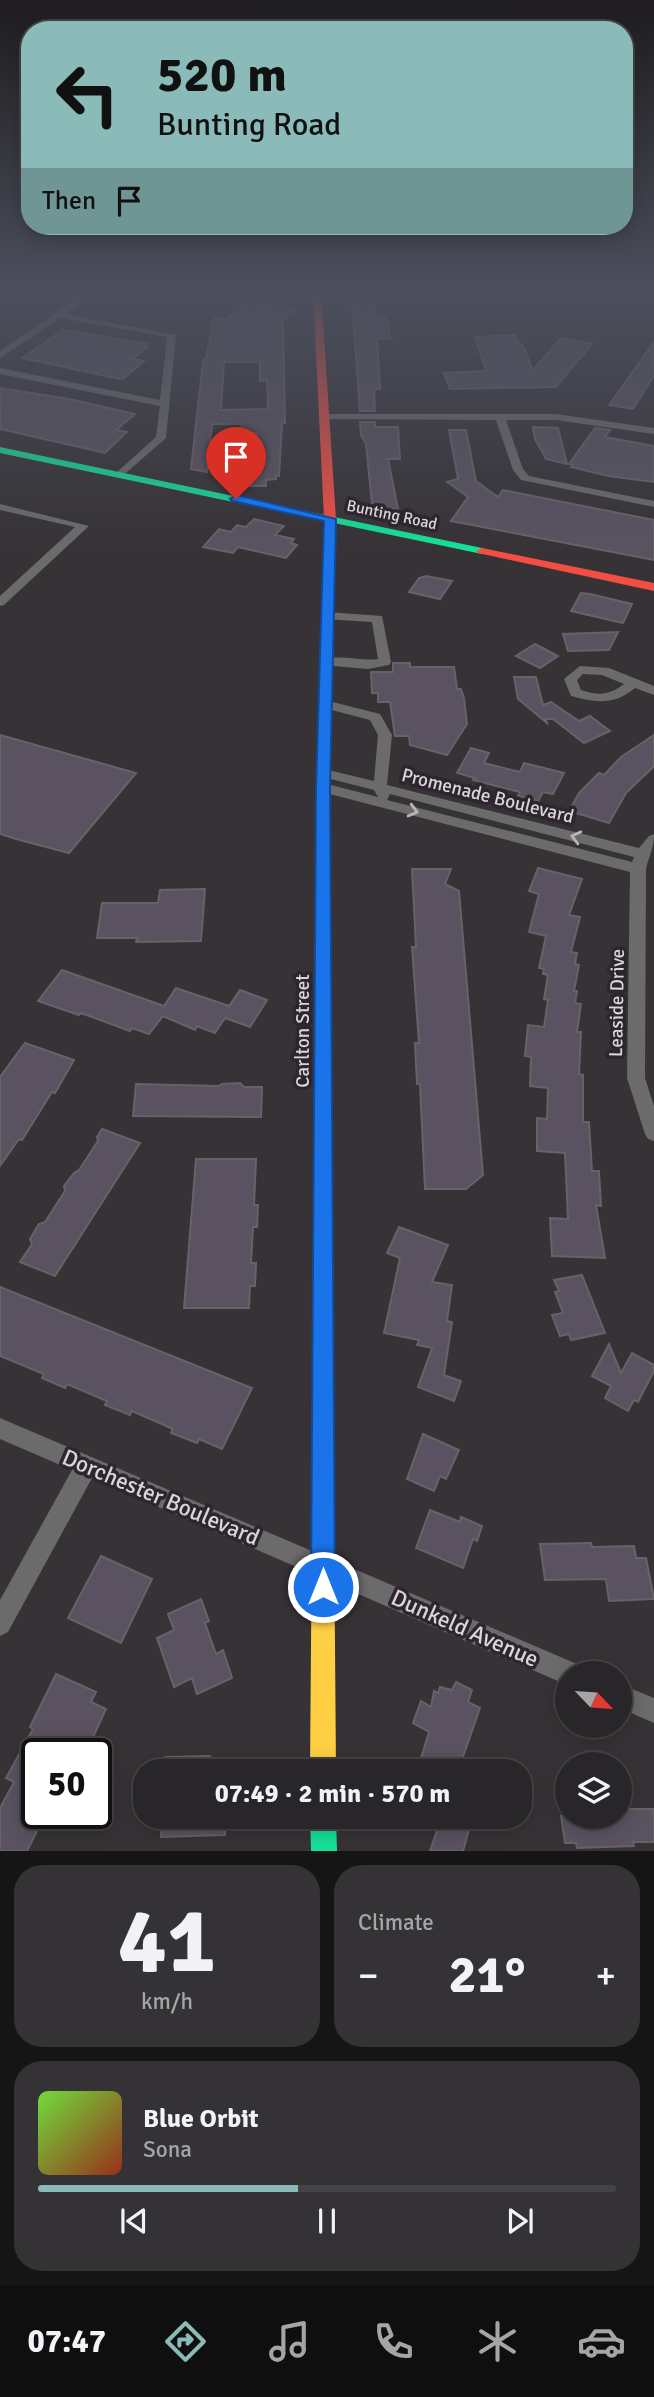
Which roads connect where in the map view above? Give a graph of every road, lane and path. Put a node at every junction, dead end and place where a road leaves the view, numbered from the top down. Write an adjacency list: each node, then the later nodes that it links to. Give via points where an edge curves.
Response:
1 (32, 377): 4 (street)
2 (168, 377): 4 (street)
3 (322, 377): 5 (main road, Carlton Street)
4 (166, 404): 9 (street, via 161,438)
5 (325, 417): 6 (street); 10 (main road, Carlton Street)
6 (500, 417): 7 (street, via 583,419); 12 (street, via 525,478)
7 (654, 431)
8 (0, 450): 9 (main road, Bunting Road)
9 (120, 475): 11 (main road, Bunting Road)
10 (328, 480): 11 (main road, via 318,497 309,502); 14 (main road, Carlton Street)
11 (255, 503): 14 (main road, Bunting Road)
12 (654, 504)
13 (0, 507): 18 (street, via 83,526)
14 (330, 519): 15 (main road, Bunting Road); 16 (main road, Carlton Street)
15 (391, 532): 16 (main road, via 360,532 343,538); 17 (main road, Bunting Road)
16 (329, 554): 19 (main road, Carlton Street)
17 (654, 587)
18 (0, 602)
19 (327, 616): 20 (main road, Carlton Street); 20 (street, via 378,619 385,662)
20 (326, 662): 23 (main road, Carlton Street)
21 (633, 683): 22 (street)
22 (654, 691)
23 (326, 704): 24 (main road, Carlton Street); 25 (street, via 375,718 386,735)
24 (323, 780): 25 (street, Promenade Boulevard); 26 (street, Promenade Boulevard); 32 (main road, Carlton Street)
25 (380, 787): 26 (street); 28 (street, Promenade Boulevard, one-way to 25)
26 (388, 804): 28 (street, Promenade Boulevard, one-way to 28)
27 (654, 839): 28 (street)
28 (640, 862): 29 (street, Leaside Drive, via 636,1078)
29 (654, 1134)
30 (0, 1428): 31 (street, Dorchester Boulevard)
31 (87, 1465): 32 (street, Dorchester Boulevard); 33 (street)
32 (323, 1565): 34 (street, Dunkeld Avenue); 37 (main road, Carlton Street)
33 (0, 1624)
34 (555, 1667)
35 (632, 1701): 36 (street)
36 (654, 1711)
37 (323, 1759)
38 (323, 1829): 39 (main road)
39 (324, 1851)

